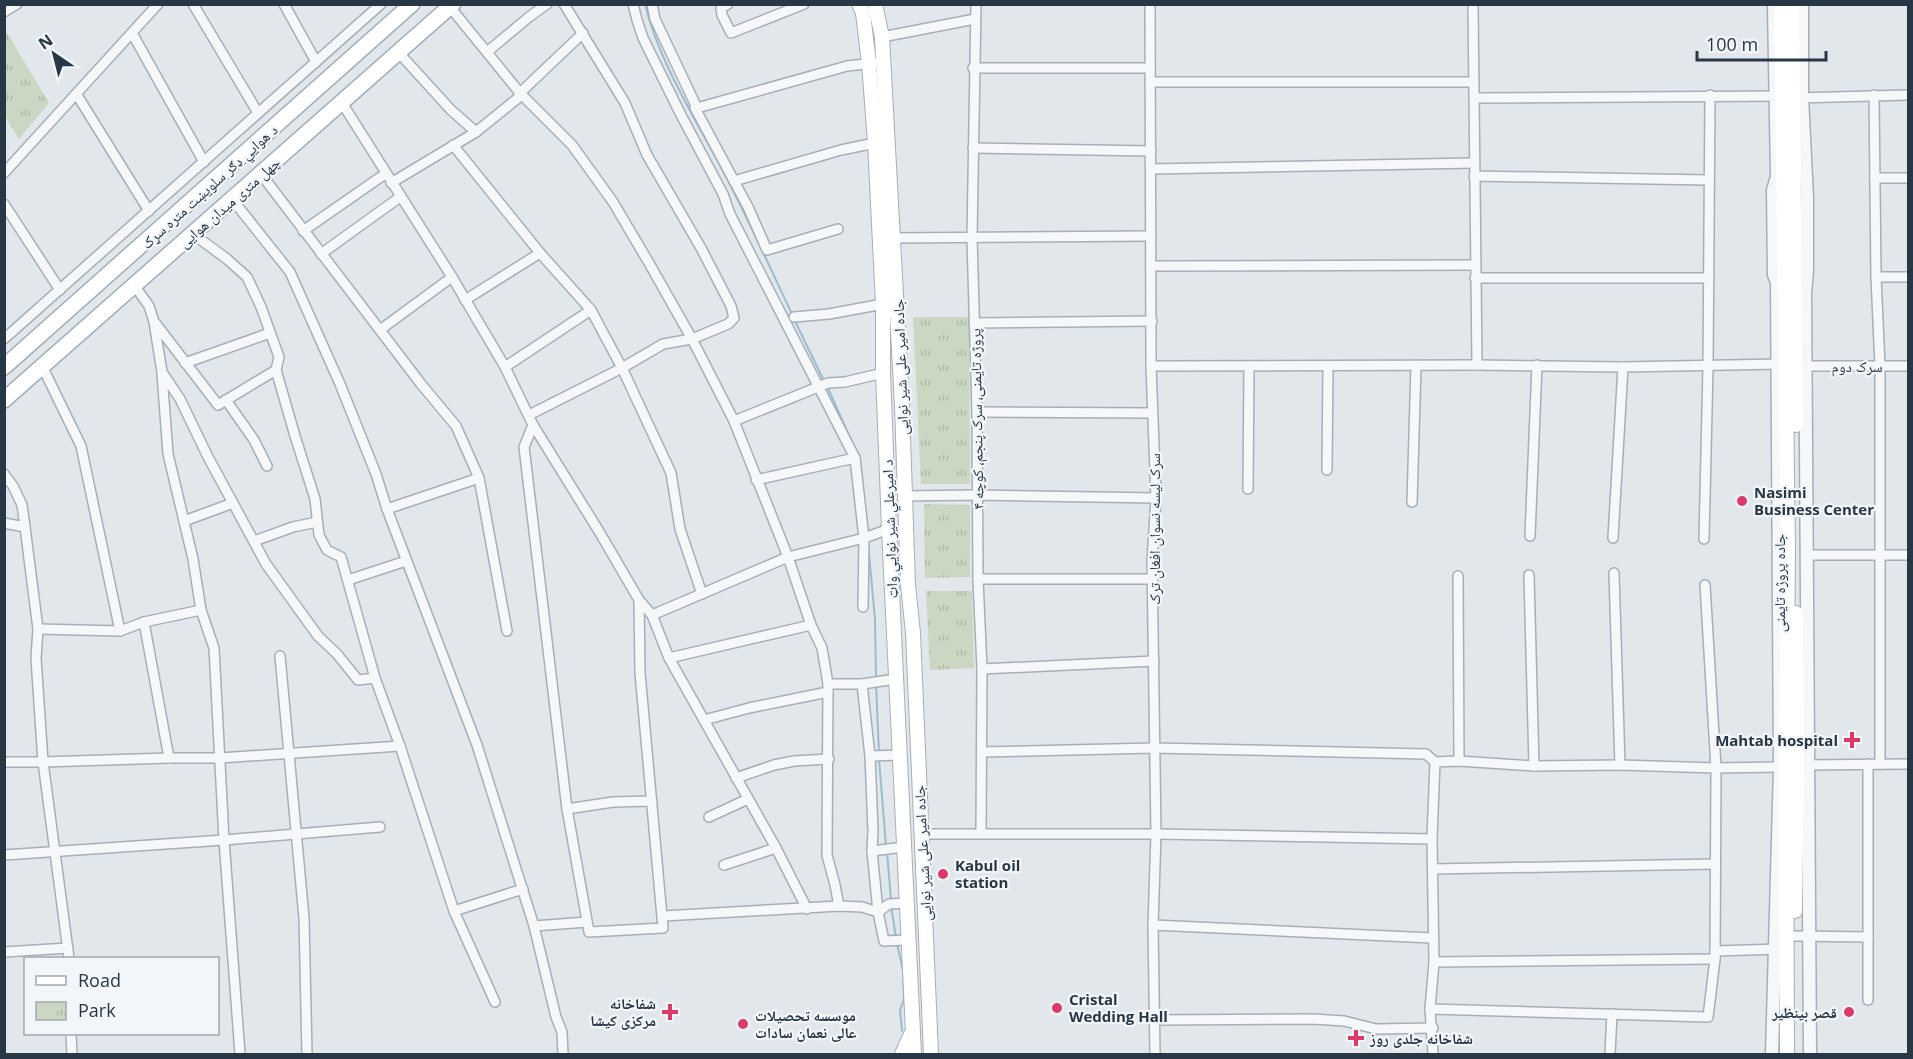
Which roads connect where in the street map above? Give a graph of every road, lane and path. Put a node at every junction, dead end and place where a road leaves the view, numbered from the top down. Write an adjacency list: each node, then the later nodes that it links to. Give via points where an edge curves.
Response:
1 (17, 4): 23 (street)
2 (158, 4): 25 (street)
3 (193, 4): 45 (street)
4 (284, 4): 30 (street)
5 (381, 4): 30 (street)
6 (412, 4): 84 (main road, د هوايي ډګر سلویښت متره سړک)
7 (547, 4): 28 (street)
8 (564, 4): 26 (street)
9 (633, 4): 116 (street, via 636,20 680,113)
10 (652, 4): 44 (street, via 658,27)
11 (728, 4): 12 (street, via 721,8 731,33)
12 (804, 4)
13 (859, 4): 31 (main road, د امیرعلي شیر نوايي واټ)
14 (875, 4): 27 (main road, جاده امیر علی شیر نوایی)
15 (976, 4): 24 (street, پروژه تایمنی، سرک پنجم، کوچه ۴)
16 (1150, 4): 33 (street, سرک لیسه نسوان افغان‌ ترک)
17 (1473, 4): 35 (street)
18 (1774, 4): 41 (street, جاده پروژه تایمنی)
19 (1781, 4): 41 (main road, جاده پروژه تایمنی)
20 (1791, 4): 41 (main road, جاده پروژه تایمنی)
21 (1802, 4): 41 (street, جاده پروژه تایمنی)
22 (452, 6): 28 (street); 29 (main road, چهل متری میدان هوایی)
23 (4, 12)
24 (975, 19): 27 (street); 32 (street, پروژه تایمنی، سرک پنجم، کوچه ۴)
25 (132, 33): 40 (street); 51 (street)
26 (583, 33): 36 (street); 96 (street, via 625,103 647,155 731,306 734,318 728,324)
27 (882, 37): 31 (main road, جاده امیر علی شیر نوایی)
28 (487, 52): 36 (street)
29 (399, 53): 43 (main road, چهل متری میدان هوایی); 46 (street)
30 (316, 62): 45 (street)
31 (876, 62): 44 (street, via 847,66); 47 (main road, د امیرعلي شیر نوايي واټ); 71 (main road, جاده امیر علی شیر نوایی)
32 (974, 68): 33 (street); 49 (street, پروژه تایمنی، سرک پنجم، کوچه ۴)
33 (1150, 68): 34 (street, سرک لیسه نسوان افغان‌ ترک)
34 (1150, 82): 35 (street); 50 (street, سرک لیسه نسوان افغان‌ ترک)
35 (1474, 82): 42 (street)
36 (520, 93): 46 (street); 96 (street, via 572,145 613,202)
37 (1710, 95): 41 (street); 42 (street); 60 (street)
38 (1874, 95): 39 (street); 41 (street); 58 (street)
39 (1908, 95)
40 (77, 96): 54 (street); 66 (street)
41 (1788, 97): 100 (main road, جاده پروژه تایمنی); 100 (street, جاده پروژه تایمنی, via 1807,208)
42 (1475, 98): 52 (street)
43 (342, 103): 55 (main road, چهل متری میدان هوایی); 56 (street)
44 (697, 108): 61 (street)
45 (258, 113): 51 (street)
46 (476, 132): 48 (street)
47 (875, 143): 61 (street); 86 (main road, د امیرعلي شیر نوايي واټ)
48 (453, 145): 62 (street); 73 (street)
49 (973, 148): 50 (street); 72 (street, پروژه تایمنی، سرک پنجم، کوچه ۴)
50 (1151, 151): 53 (street, سرک لیسه نسوان افغان‌ ترک)
51 (204, 162): 66 (street)
52 (1474, 163): 53 (street); 57 (street)
53 (1151, 169): 70 (street, سرک لیسه نسوان افغان‌ ترک)
54 (4, 173)
55 (261, 174): 64 (main road, چهل متری میدان هوایی); 68 (street)
56 (385, 174): 62 (street); 68 (street)
57 (1474, 176): 60 (street); 76 (street)
58 (1875, 178): 59 (street); 77 (street)
59 (1908, 178)
60 (1708, 180): 81 (street)
61 (734, 181): 67 (street, via 767,250)
62 (391, 183): 63 (street)
63 (400, 197): 74 (street); 79 (street)
64 (232, 199): 69 (main road, چهل متری میدان هوایی); 136 (street, via 290,272 340,384)
65 (4, 204): 83 (street)
66 (149, 211): 83 (street)
67 (838, 229)
68 (303, 231): 74 (street)
69 (193, 234): 82 (main road, چهل متری میدان هوایی); 94 (street, via 247,278)
70 (1151, 236): 72 (street); 75 (street, سرک لیسه نسوان افغان‌ ترک)
71 (893, 238): 72 (street); 132 (main road, جاده امیر علی شیر نوایی)
72 (972, 238): 92 (street, پروژه تایمنی، سرک پنجم، کوچه ۴)
73 (540, 253): 85 (street); 87 (street)
74 (321, 254): 93 (street)
75 (1152, 266): 76 (street); 90 (street, سرک لیسه نسوان افغان‌ ترک)
76 (1475, 266): 80 (street)
77 (1876, 277): 78 (street); 106 (street)
78 (1908, 277)
79 (452, 278): 85 (street); 93 (street)
80 (1475, 278): 81 (street); 98 (street)
81 (1709, 278): 111 (street)
82 (134, 285): 88 (main road, چهل متری میدان هوایی); 91 (street)
83 (60, 290): 95 (street)
84 (87, 294): 88 (main road); 108 (main road, د هوايي ډګر سلویښت متره سړک)
85 (465, 300): 109 (street)
86 (883, 304): 89 (street); 115 (main road, د امیرعلي شیر نوايي واټ)
87 (591, 310): 109 (street); 112 (street)
88 (103, 312): 101 (main road, چهل متری میدان هوایی)
89 (794, 317)
90 (1152, 321): 92 (street); 102 (street, سرک لیسه نسوان افغان‌ ترک)
91 (154, 322): 97 (street); 114 (street)
92 (974, 323): 119 (street, پروژه تایمنی، سرک پنجم، کوچه ۴)
93 (380, 330): 128 (street, via 456,426)
94 (270, 333): 97 (street); 113 (street, via 279,357)
95 (5, 338)
96 (692, 339): 112 (street, via 663,344); 122 (street)
97 (186, 363): 118 (street, via 218,405)
98 (1477, 364): 99 (street, سرک دوم); 105 (street, سرک دوم)
99 (1538, 365): 110 (street, سرک دوم); 143 (street)
100 (1791, 365): 106 (street, سرک دوم); 111 (street, سرک دوم); 147 (street, جاده پروژه تایمنی); 196 (main road, جاده پروژه تایمنی, via 1788,551)
101 (42, 366): 117 (main road, چهل متری میدان هوایی); 167 (street, via 81,446)
102 (1151, 366): 103 (street, سرک دوم); 120 (street, سرک لیسه نسوان افغان‌ ترک)
103 (1249, 366): 104 (street, سرک دوم); 130 (street)
104 (1328, 366): 105 (street, سرک دوم); 126 (street)
105 (1416, 366): 134 (street)
106 (1880, 366): 107 (street, سرک دوم); 149 (street)
107 (1908, 366)
108 (4, 367)
109 (505, 367): 121 (street)
110 (1623, 367): 111 (street, سرک دوم); 144 (street)
111 (1708, 367): 145 (street)
112 (622, 368): 121 (street); 159 (street, via 671,473 680,529)
113 (276, 370): 118 (street); 138 (street, via 315,499)
114 (162, 372): 135 (street); 137 (street, via 168,454)
115 (883, 373): 116 (street); 141 (main road, د امیرعلي شیر نوايي واټ)
116 (819, 388): 122 (street); 124 (street)
117 (4, 400)
118 (226, 400): 125 (street)
119 (977, 412): 120 (street); 131 (street, پروژه تایمنی، سرک پنجم، کوچه ۴)
120 (1152, 413): 133 (street, سرک لیسه نسوان افغان‌ ترک)
121 (529, 416): 123 (street)
122 (734, 421): 129 (street)
123 (533, 425): 160 (street); 201 (street, via 524,447)
124 (855, 458): 129 (street); 142 (street)
125 (267, 466)
126 (1327, 470)
127 (4, 474): 140 (street, via 22,505)
128 (479, 478): 136 (street); 168 (street)
129 (756, 480): 150 (street)
130 (1248, 489)
131 (978, 495): 132 (street); 133 (street); 155 (street, پروژه تایمنی، سرک پنجم، کوچه ۴)
132 (904, 496): 206 (main road, جاده امیر علی شیر نوایی)
133 (1156, 498): 156 (street, سرک لیسه نسوان افغان‌ ترک)
134 (1412, 502)
135 (233, 503): 137 (street); 146 (street)
136 (387, 509): 151 (street)
137 (184, 522): 162 (street)
138 (317, 522): 146 (street); 157 (street, via 327,550 342,557)
139 (4, 523): 140 (street)
140 (26, 527): 166 (street)
141 (889, 529): 142 (street); 174 (main road, د امیرعلي شیر نوايي واټ)
142 (867, 536): 150 (street); 161 (street)
143 (1530, 536)
144 (1613, 538)
145 (1704, 538)
146 (254, 541): 173 (street, via 318,636 358,680)
147 (1807, 555): 149 (street); 196 (street, جاده پروژه تایمنی)
148 (1908, 555): 149 (street)
149 (1880, 556): 191 (street)
150 (788, 557): 159 (street); 165 (street)
151 (406, 561): 157 (street); 218 (street, via 477,744)
152 (1614, 573): 195 (street)
153 (1529, 574): 194 (street)
154 (1458, 576): 187 (street)
155 (978, 579): 156 (street); 172 (street, پروژه تایمنی، سرک پنجم، کوچه ۴)
156 (1153, 579): 171 (street, سرک لیسه نسوان افغان‌ ترک)
157 (348, 580): 173 (street)
158 (1705, 585): 197 (street)
159 (702, 594): 163 (street)
160 (639, 600): 163 (street); 200 (street, via 640,674)
161 (863, 607)
162 (201, 610): 164 (street); 185 (street, via 214,648)
163 (652, 615): 170 (street)
164 (144, 622): 167 (street); 184 (street)
165 (811, 625): 170 (street); 176 (street, via 822,648)
166 (38, 629): 167 (street); 189 (street, via 36,658)
167 (120, 630)
168 (507, 632)
169 (280, 656): 182 (street)
170 (669, 658): 177 (street)
171 (1154, 661): 172 (street); 179 (street, سرک لیسه نسوان افغان‌ ترک)
172 (982, 669): 180 (street, پروژه تایمنی، سرک پنجم، کوچه ۴)
173 (375, 678): 178 (street)
174 (896, 679): 175 (street); 181 (main road, د امیرعلي شیر نوايي واټ)
175 (862, 684): 176 (street); 183 (street)
176 (828, 688): 177 (street); 186 (street)
177 (704, 720): 198 (street)
178 (400, 746): 182 (street); 222 (street)
179 (1154, 748): 180 (street); 190 (street, via 1426,754); 207 (street, سرک لیسه نسوان افغان‌ ترک)
180 (982, 752): 205 (street, پروژه تایمنی، سرک پنجم، کوچه ۴)
181 (900, 754): 183 (street); 210 (main road, د امیرعلي شیر نوايي واټ)
182 (288, 755): 185 (street); 204 (street)
183 (870, 756): 212 (street)
184 (169, 758): 185 (street); 189 (street)
185 (220, 758): 209 (street)
186 (829, 759): 198 (street, via 774,765); 220 (street, via 827,855)
187 (1459, 761): 190 (street); 194 (street)
188 (4, 762): 189 (street)
189 (43, 762): 213 (street)
190 (1434, 762): 208 (street)
191 (1880, 763): 192 (street); 193 (street)
192 (1868, 764): 196 (street); 229 (street)
193 (1908, 764)
194 (1534, 765): 195 (street)
195 (1620, 765): 197 (street)
196 (1792, 766): 197 (street); 228 (main road, جاده پروژه تایمنی); 233 (main road, جاده پروژه تایمنی)
197 (1716, 768): 215 (street)
198 (736, 778): 199 (street)
199 (748, 799): 202 (street); 211 (street)
200 (652, 801): 201 (street); 224 (street)
201 (567, 809): 225 (street)
202 (709, 817)
203 (380, 827): 204 (street)
204 (296, 833): 209 (street); 249 (street, via 304,918)
205 (981, 833): 206 (street); 207 (street)
206 (922, 834): 243 (main road, جاده امیر علی شیر نوایی)
207 (1156, 834): 208 (street); 226 (street, سرک لیسه نسوان افغان‌ ترک)
208 (1432, 838): 217 (street)
209 (224, 840): 213 (street); 248 (street)
210 (904, 847): 212 (street); 219 (main road, د امیرعلي شیر نوايي واټ)
211 (776, 848): 216 (street); 221 (street)
212 (872, 851): 223 (street)
213 (55, 852): 214 (street); 232 (street)
214 (4, 855)
215 (1715, 864): 217 (street); 235 (street)
216 (724, 865)
217 (1433, 869): 230 (street)
218 (523, 889): 222 (street); 227 (street)
219 (907, 903): 223 (street, via 889,904); 231 (main road, د امیرعلي شیر نوايي واټ)
220 (839, 906): 221 (street); 223 (street)
221 (807, 909): 224 (street)
222 (454, 911): 239 (street)
223 (878, 912): 231 (street, via 888,941)
224 (663, 916): 225 (street, via 663,928 589,932)
225 (587, 922): 227 (street)
226 (1153, 925): 230 (street); 242 (street, سرک لیسه نسوان افغان‌ ترک)
227 (534, 926): 250 (street, via 562,1032)
228 (1801, 936): 229 (street); 260 (main road, جاده پروژه تایمنی); 261 (street, جاده پروژه تایمنی)
229 (1869, 937): 238 (street)
230 (1432, 938): 237 (street)
231 (908, 940): 245 (main road, د امیرعلي شیر نوايي واټ)
232 (68, 948): 234 (street); 236 (street)
233 (1780, 949): 235 (street); 258 (street, جاده پروژه تایمنی); 259 (main road, جاده پروژه تایمنی)
234 (4, 952)
235 (1715, 955): 237 (street); 241 (street, via 1708,1017)
236 (69, 957)
237 (1434, 962): 240 (street)
238 (1868, 1000)
239 (495, 1002)
240 (1431, 1009): 241 (street); 244 (street)
241 (1612, 1014): 257 (street)
242 (1154, 1020): 244 (street, via 1313,1019 1376,1029); 255 (street, سرک لیسه نسوان افغان‌ ترک)
243 (929, 1028): 253 (main road, جاده امیر علی شیر نوایی); 254 (main road)
244 (1433, 1028): 256 (street)
245 (913, 1030): 251 (main road); 252 (main road, د امیرعلي شیر نوايي واټ)
246 (71, 1035): 247 (street)
247 (72, 1054)
248 (240, 1054)
249 (307, 1054)
250 (563, 1054)
251 (902, 1054)
252 (914, 1054)
253 (931, 1054)
254 (941, 1054)
255 (1155, 1054)
256 (1433, 1054)
257 (1610, 1054)
258 (1772, 1054)
259 (1787, 1054)
260 (1796, 1054)
261 (1810, 1054)

